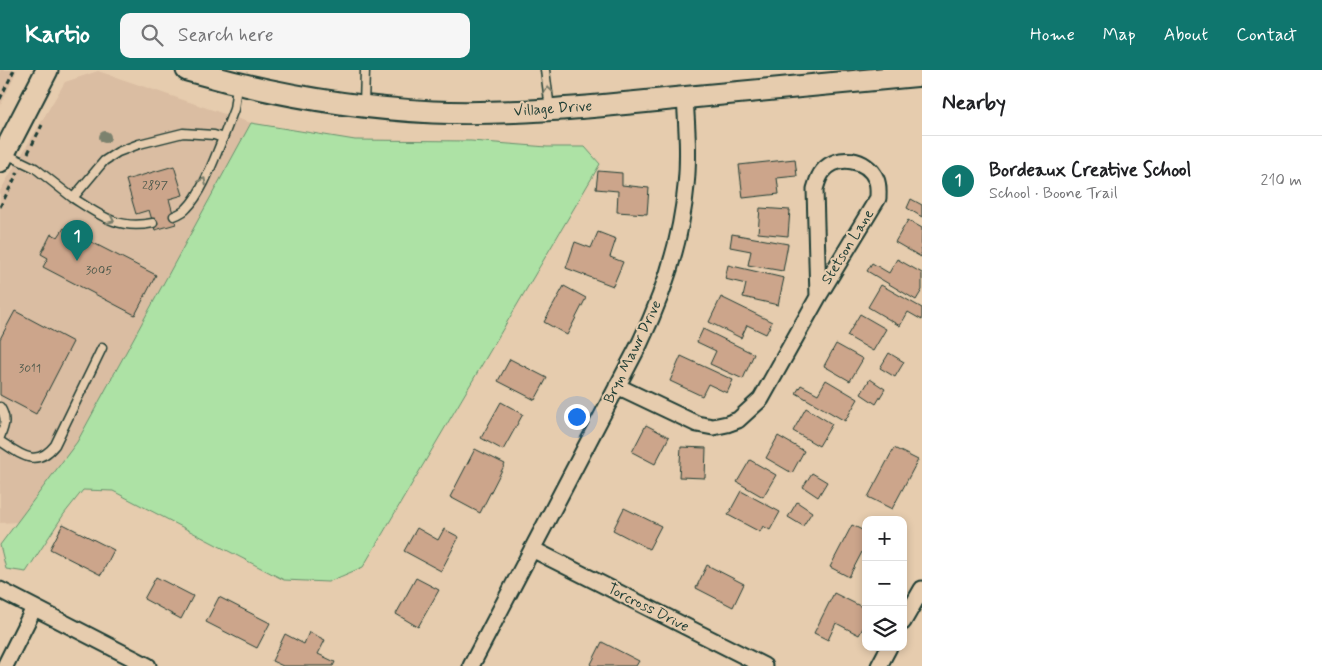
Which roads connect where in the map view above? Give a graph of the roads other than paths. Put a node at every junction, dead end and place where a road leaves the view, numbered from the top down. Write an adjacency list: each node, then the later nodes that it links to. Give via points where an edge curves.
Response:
1 (47, 70): 11 (main road)
2 (187, 70): 6 (main road, Village Drive)
3 (365, 70): 8 (lane)
4 (545, 70): 9 (lane, one-way to 4)
5 (922, 75): 7 (main road, Village Drive)
6 (238, 84): 8 (main road, Village Drive); 10 (lane, via 234,109)
7 (686, 98): 9 (main road, Village Drive); 17 (street, Bryn Mawr Drive, via 686,186 679,231 655,312)
8 (364, 106): 9 (main road, Village Drive, via 442,112)
9 (550, 111)
10 (223, 138): 12 (lane, via 183,133 118,152 104,161); 13 (lane, one-way to 10, via 186,210 193,201)
11 (1, 155): 12 (lane, via 35,168)
12 (72, 198): 14 (lane, one-way to 14, via 120,224)
13 (174, 216)
14 (153, 223)
15 (818, 297): 15 (street, Stetson Lane, via 815,190 823,170 841,160 851,160 861,163 876,178 878,198); 17 (street, Stetson Lane, via 761,399 738,420 712,427 698,424)
16 (102, 348): 19 (lane, via 51,451 38,458 28,457)
17 (618, 386): 20 (street, Bryn Mawr Drive)
18 (0, 406): 19 (lane, via 5,416)
19 (0, 439)
20 (532, 549): 28 (street, Bryn Mawr Drive); 29 (street, Torcross Drive)
21 (922, 589): 24 (street)
22 (0, 590): 23 (street)
23 (34, 608): 26 (street); 27 (street)
24 (907, 615)
25 (887, 651): 30 (street)
26 (5, 666)
27 (148, 666)
28 (471, 666)
29 (764, 666)
30 (879, 666)

